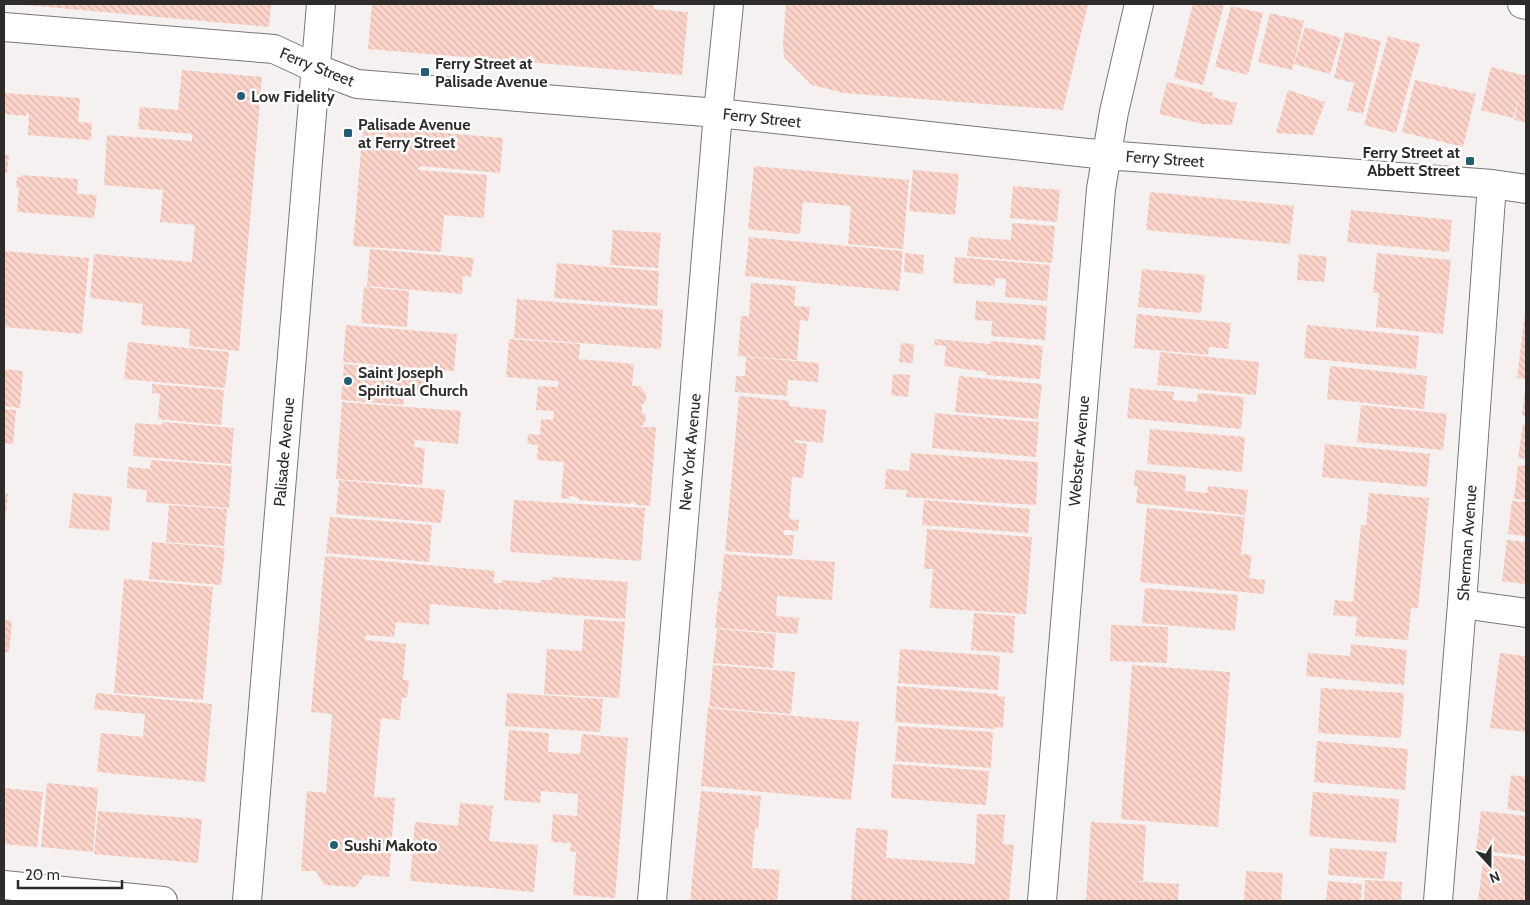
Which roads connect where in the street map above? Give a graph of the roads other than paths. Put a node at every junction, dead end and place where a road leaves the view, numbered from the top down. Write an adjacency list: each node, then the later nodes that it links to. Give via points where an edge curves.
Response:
1 (321, 4): 7 (street, Palisade Avenue)
2 (729, 4): 8 (street, New York Avenue)
3 (1139, 4): 9 (street, Webster Avenue)
4 (1522, 4): 5 (street)
5 (1526, 5)
6 (4, 27): 7 (street, Ferry Street, via 274,49)
7 (315, 68): 8 (street, Ferry Street, via 357,84); 16 (street, Palisade Avenue)
8 (718, 113): 9 (street, Ferry Street); 17 (street, New York Avenue)
9 (1106, 155): 10 (street, Ferry Street); 18 (street, Webster Avenue)
10 (1492, 184): 11 (street, Ferry Street); 12 (street, Sherman Avenue)
11 (1526, 189)
12 (1462, 604): 13 (street); 19 (street, Sherman Avenue)
13 (1526, 613)
14 (4, 885): 15 (street)
15 (163, 901)
16 (247, 901)
17 (652, 901)
18 (1042, 901)
19 (1438, 901)

